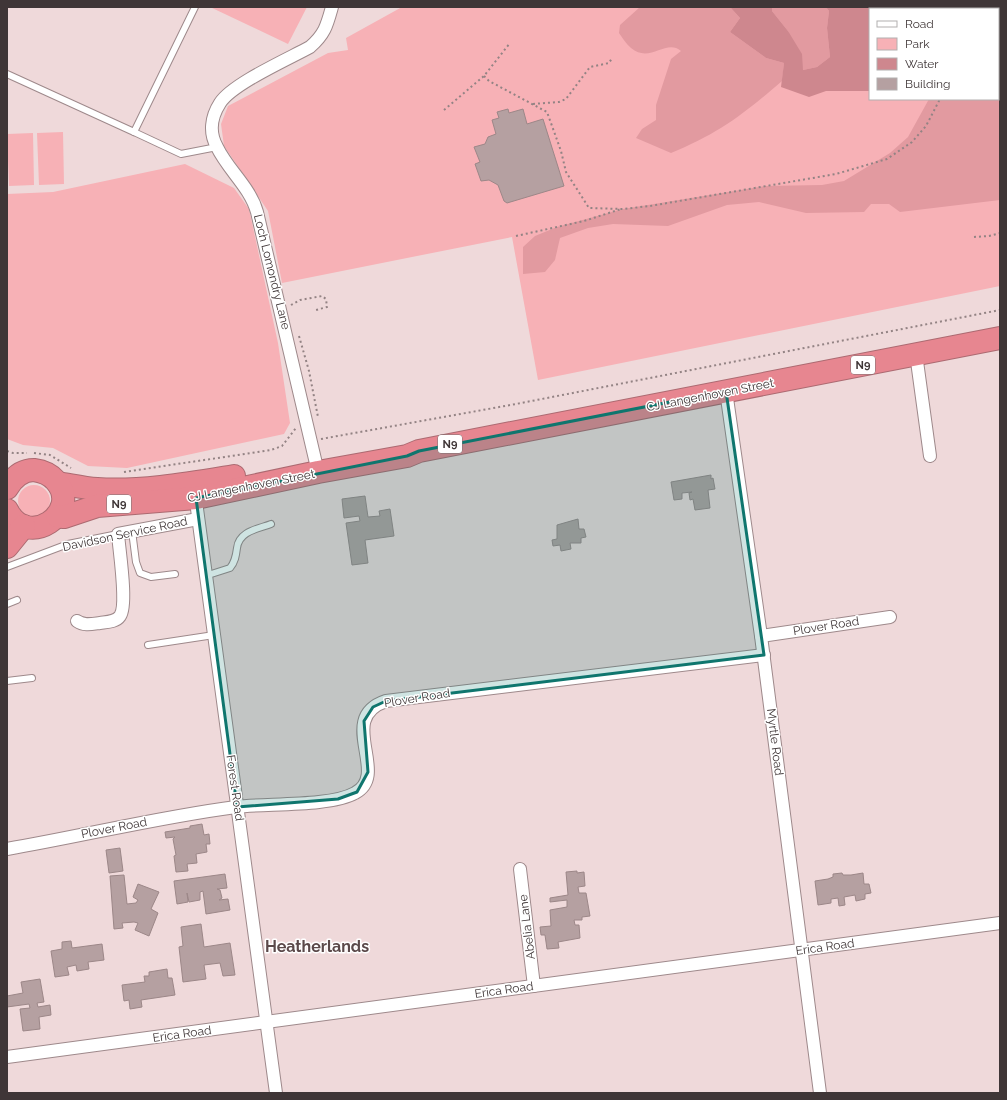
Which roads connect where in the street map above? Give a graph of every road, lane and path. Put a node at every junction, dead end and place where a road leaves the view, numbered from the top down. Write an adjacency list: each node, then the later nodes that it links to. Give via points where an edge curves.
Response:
1 (195, 7): 10 (lane)
2 (332, 7): 11 (street, Loch Lomondry Lane, via 324,33 310,47 236,88 220,103 212,126)
3 (510, 43): 6 (path)
4 (612, 58): 8 (path, via 608,63 590,66 566,99 560,102)
5 (7, 74): 10 (lane)
6 (484, 76): 8 (path); 9 (path)
7 (939, 100): 12 (path, via 926,126 912,142 887,159 836,174)
8 (532, 104): 12 (path, via 547,112 566,172 589,208)
9 (444, 110)
10 (134, 132): 11 (lane, via 181,154)
11 (216, 147): 28 (street, Loch Lomondry Lane, via 256,206)
12 (623, 209): 14 (path, via 584,221)
13 (1000, 233): 15 (path)
14 (516, 236)
15 (974, 237)
16 (291, 306): 17 (path, via 300,300 322,296 326,299 326,307)
17 (316, 310)
18 (1000, 310): 25 (path, via 485,410 325,439)
19 (298, 335): 23 (path, via 318,411)
20 (1000, 338): 21 (highway, CJ Langenhoven Street / N9)
21 (916, 354): 22 (highway, CJ Langenhoven Street / N9); 27 (street)
22 (726, 391): 28 (highway, CJ Langenhoven Street / N9, via 419,450 411,448 372,452); 47 (street, Myrtle Road)
23 (317, 423)
24 (297, 426): 29 (path, via 282,446 270,450)
25 (319, 435)
26 (7, 451): 30 (path, via 50,454)
27 (930, 456)
28 (317, 467): 32 (highway, CJ Langenhoven Street / N9)
29 (117, 473)
30 (66, 477): 31 (highway, N9, via 29,471 14,478); 32 (highway, CJ Langenhoven Street / N9, via 102,489); 33 (highway)
31 (7, 488)
32 (196, 500): 33 (highway, CJ Langenhoven Street / N9, via 92,507 64,517); 36 (street, Davidson Service Road); 41 (street, Forest Road)
33 (58, 516): 34 (highway, N9, via 45,526 34,528)
34 (12, 518): 38 (highway, N9, via 15,539)
35 (271, 524): 41 (lane, via 245,533 238,540 236,558 230,568)
36 (132, 531): 37 (street, Davidson Service Road); 40 (lane, via 140,573 151,577)
37 (118, 534): 39 (lane, Davidson Service Road, via 68,544); 45 (street, via 123,583 122,613 112,621 84,625)
38 (7, 547)
39 (7, 567)
40 (175, 574)
41 (205, 576): 46 (street, Forest Road)
42 (17, 600): 43 (lane)
43 (7, 604)
44 (890, 617): 47 (street, Plover Road)
45 (76, 621)
46 (214, 635): 48 (lane); 52 (street, Forest Road)
47 (761, 636): 49 (street, Myrtle Road)
48 (148, 645)
49 (764, 655): 52 (street, Plover Road, via 386,701 373,707 366,714 364,721 368,772 366,780 357,792 338,799); 56 (street, Myrtle Road)
50 (32, 678): 51 (lane)
51 (7, 682)
52 (237, 807): 53 (street, Plover Road, via 130,824); 58 (street, Forest Road)
53 (7, 849)
54 (520, 869): 57 (street, Abelia Lane)
55 (1000, 923): 56 (street, Erica Road)
56 (802, 950): 57 (street, Erica Road); 61 (street, Myrtle Road)
57 (534, 986): 58 (street, Erica Road)
58 (267, 1022): 59 (street, Erica Road); 60 (street, Forest Road)
59 (7, 1057)
60 (276, 1093)
61 (820, 1093)

